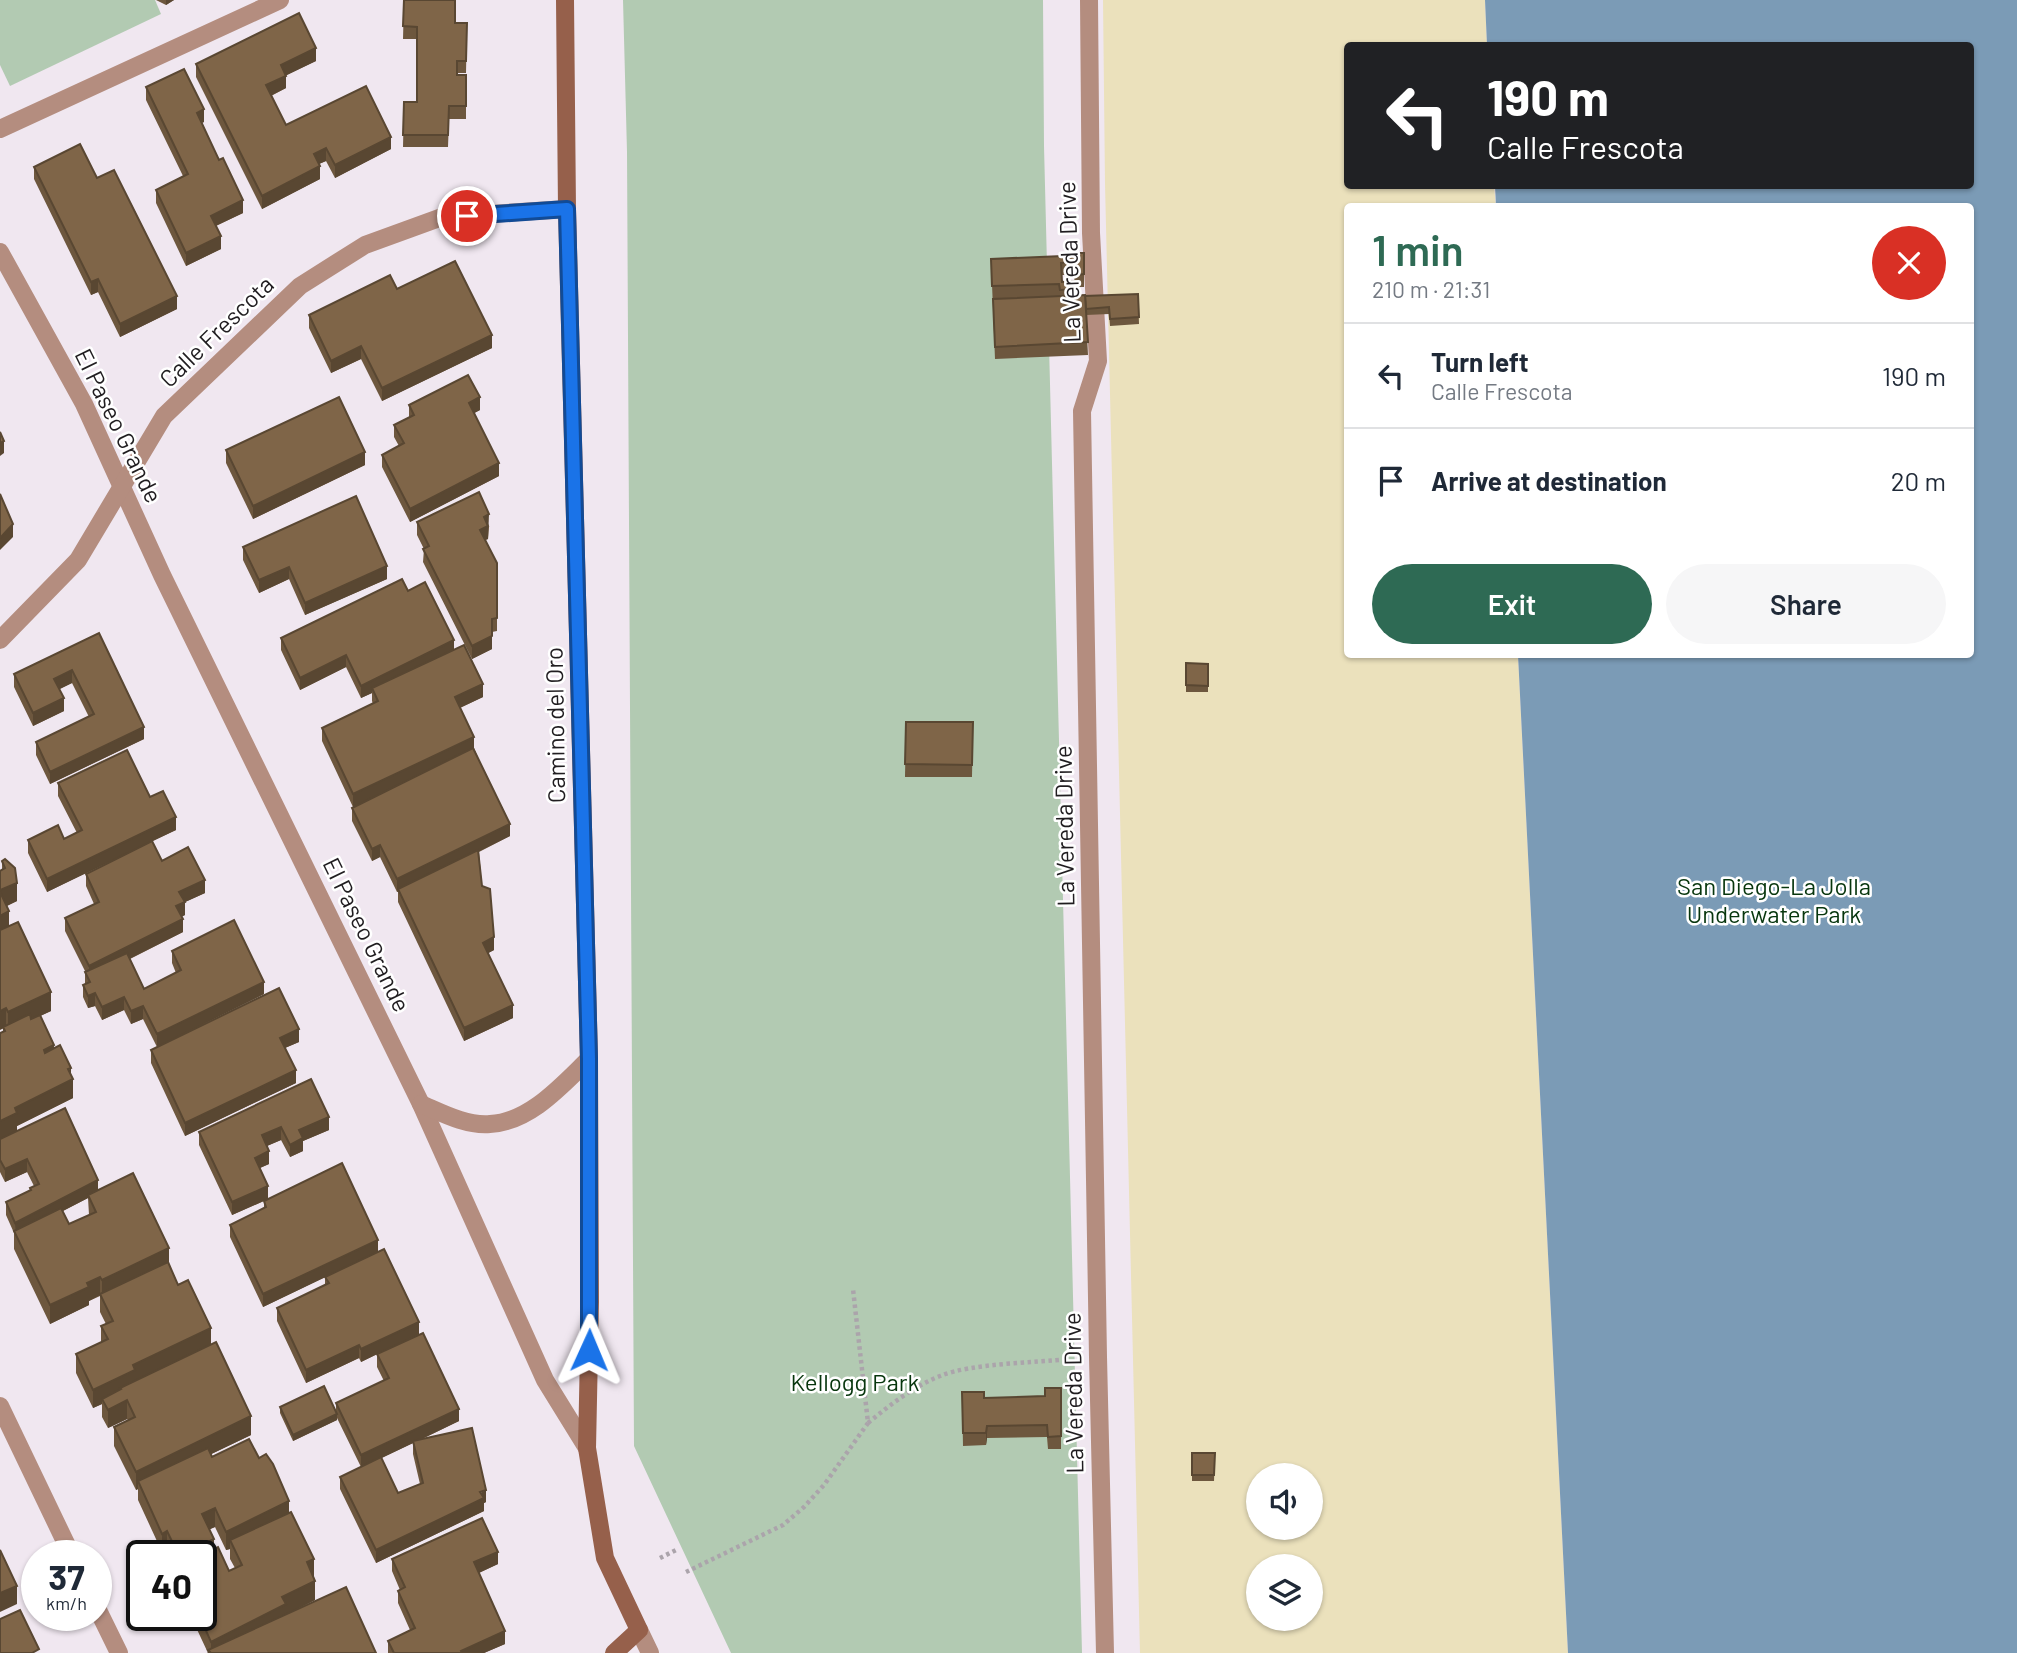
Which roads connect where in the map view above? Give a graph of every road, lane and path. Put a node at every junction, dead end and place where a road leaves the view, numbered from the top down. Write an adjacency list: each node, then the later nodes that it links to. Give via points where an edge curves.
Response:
1 (280, 0): 4 (street)
2 (565, 0): 5 (street, Camino del Oro)
3 (1089, 0): 12 (street, La Vereda Drive, via 1091,233 1098,361 1082,411)
4 (0, 128)
5 (567, 209): 7 (street, Calle Frescota, via 442,218 365,245 300,286 164,416); 9 (street, Camino del Oro)
6 (0, 252): 7 (street, El Paseo Grande, via 84,404)
7 (121, 486): 8 (street, Calle Frescota, via 78,560); 10 (street, El Paseo Grande)
8 (0, 640)
9 (589, 1059): 10 (street, via 536,1107 509,1121 488,1125 464,1121); 15 (street, Camino del Oro)
10 (421, 1104): 15 (street, El Paseo Grande, via 545,1380)
11 (853, 1289): 14 (path)
12 (1098, 1357): 14 (path, via 943,1375 907,1392); 25 (street, La Vereda Drive)
13 (0, 1406): 16 (street)
14 (868, 1423): 19 (path, via 824,1485 783,1525)
15 (587, 1448): 20 (street, El Paseo Grande, via 606,1558)
16 (64, 1540)
17 (676, 1550): 18 (path)
18 (660, 1558)
19 (687, 1572)
20 (639, 1630): 23 (street); 24 (street, El Paseo Grande)
21 (108, 1631): 22 (street)
22 (119, 1653)
23 (614, 1653)
24 (650, 1653)
25 (1105, 1653)

